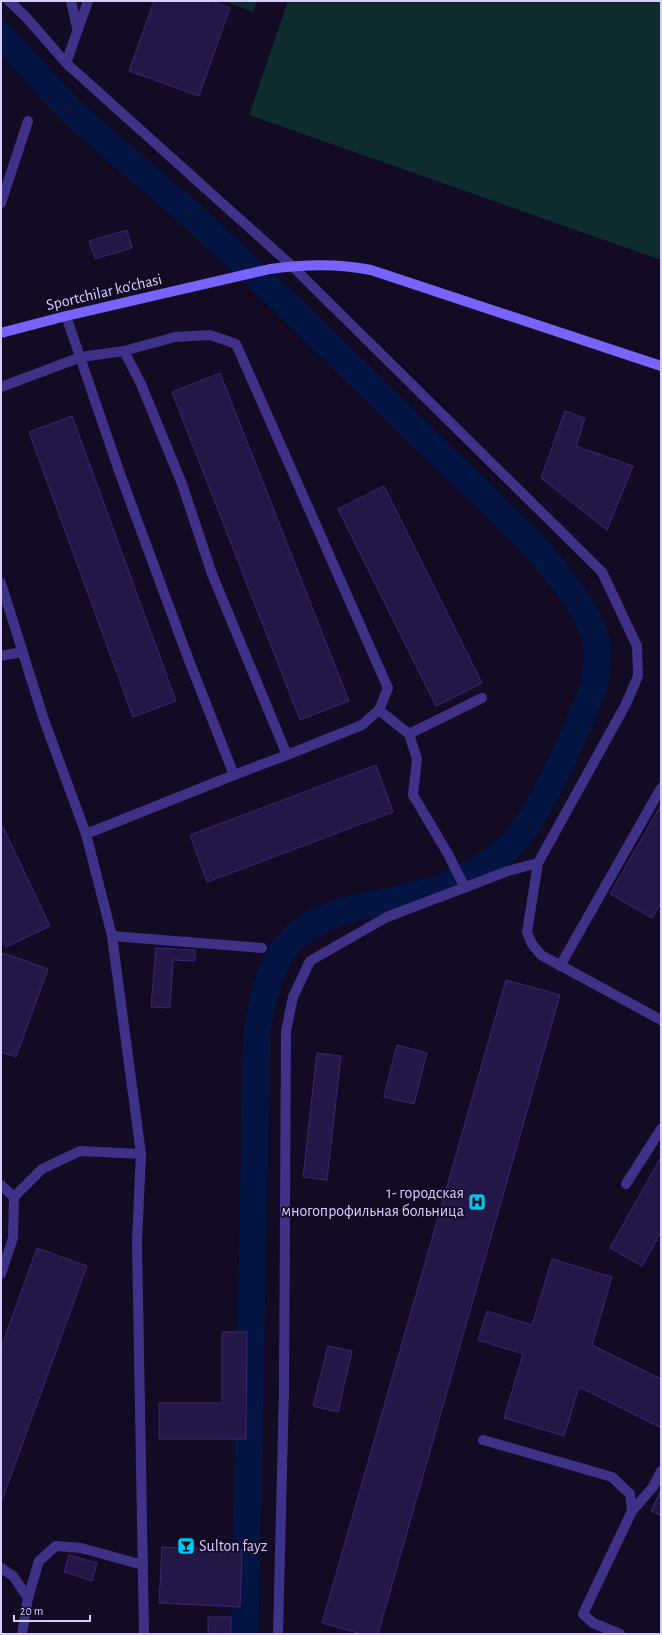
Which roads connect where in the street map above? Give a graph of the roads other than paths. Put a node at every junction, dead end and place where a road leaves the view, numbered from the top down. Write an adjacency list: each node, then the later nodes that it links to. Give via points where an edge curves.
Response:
1 (9, 1): 5 (street)
2 (71, 1): 4 (street)
3 (88, 1): 4 (street)
4 (78, 28): 5 (street)
5 (66, 63): 8 (street)
6 (28, 121): 7 (street)
7 (1, 203)
8 (292, 266): 9 (street, Sportchilar ko'chasi); 13 (street, Sportchilar ko'chasi, via 349,265 371,270); 25 (street, via 602,572 637,646 638,676 626,704)
9 (66, 316): 10 (street, Sportchilar ko'chasi); 12 (street)
10 (1, 333)
11 (124, 351): 12 (street); 19 (street, via 175,337 210,335 236,344 388,688); 21 (street, via 141,384 182,484 212,574)
12 (81, 357): 14 (street); 22 (street, via 121,478)
13 (661, 366)
14 (1, 387)
15 (1, 583): 16 (street)
16 (22, 652): 17 (street); 24 (street)
17 (1, 656)
18 (482, 698): 20 (street)
19 (380, 710): 20 (street); 21 (street, via 362,725)
20 (409, 734): 26 (street, via 417,760 413,795)
21 (287, 755): 22 (street)
22 (234, 775): 24 (street)
23 (661, 788): 29 (street)
24 (86, 834): 27 (street)
25 (538, 863): 26 (street, via 508,871); 29 (street, via 528,932 532,944 541,955)
26 (465, 888): 45 (street, via 387,917 310,961 293,997 286,1031 284,1390)
27 (112, 936): 28 (street); 32 (street)
28 (262, 948)
29 (560, 966): 30 (street)
30 (661, 1020)
31 (661, 1129): 33 (street)
32 (141, 1154): 35 (street, via 80,1151 42,1169); 40 (street, via 137,1241)
33 (626, 1184)
34 (1, 1185): 35 (street)
35 (14, 1197): 36 (street, via 14,1238)
36 (1, 1274)
37 (483, 1440): 39 (street, via 612,1477 630,1494)
38 (661, 1471): 39 (street, via 653,1487)
39 (632, 1511): 46 (street, via 583,1614 593,1623)
40 (143, 1565): 42 (street, via 81,1548 56,1546 39,1562); 44 (street)
41 (1, 1568): 42 (street, via 13,1576)
42 (28, 1598): 43 (street)
43 (22, 1634)
44 (144, 1634)
45 (278, 1634)
46 (620, 1634)

